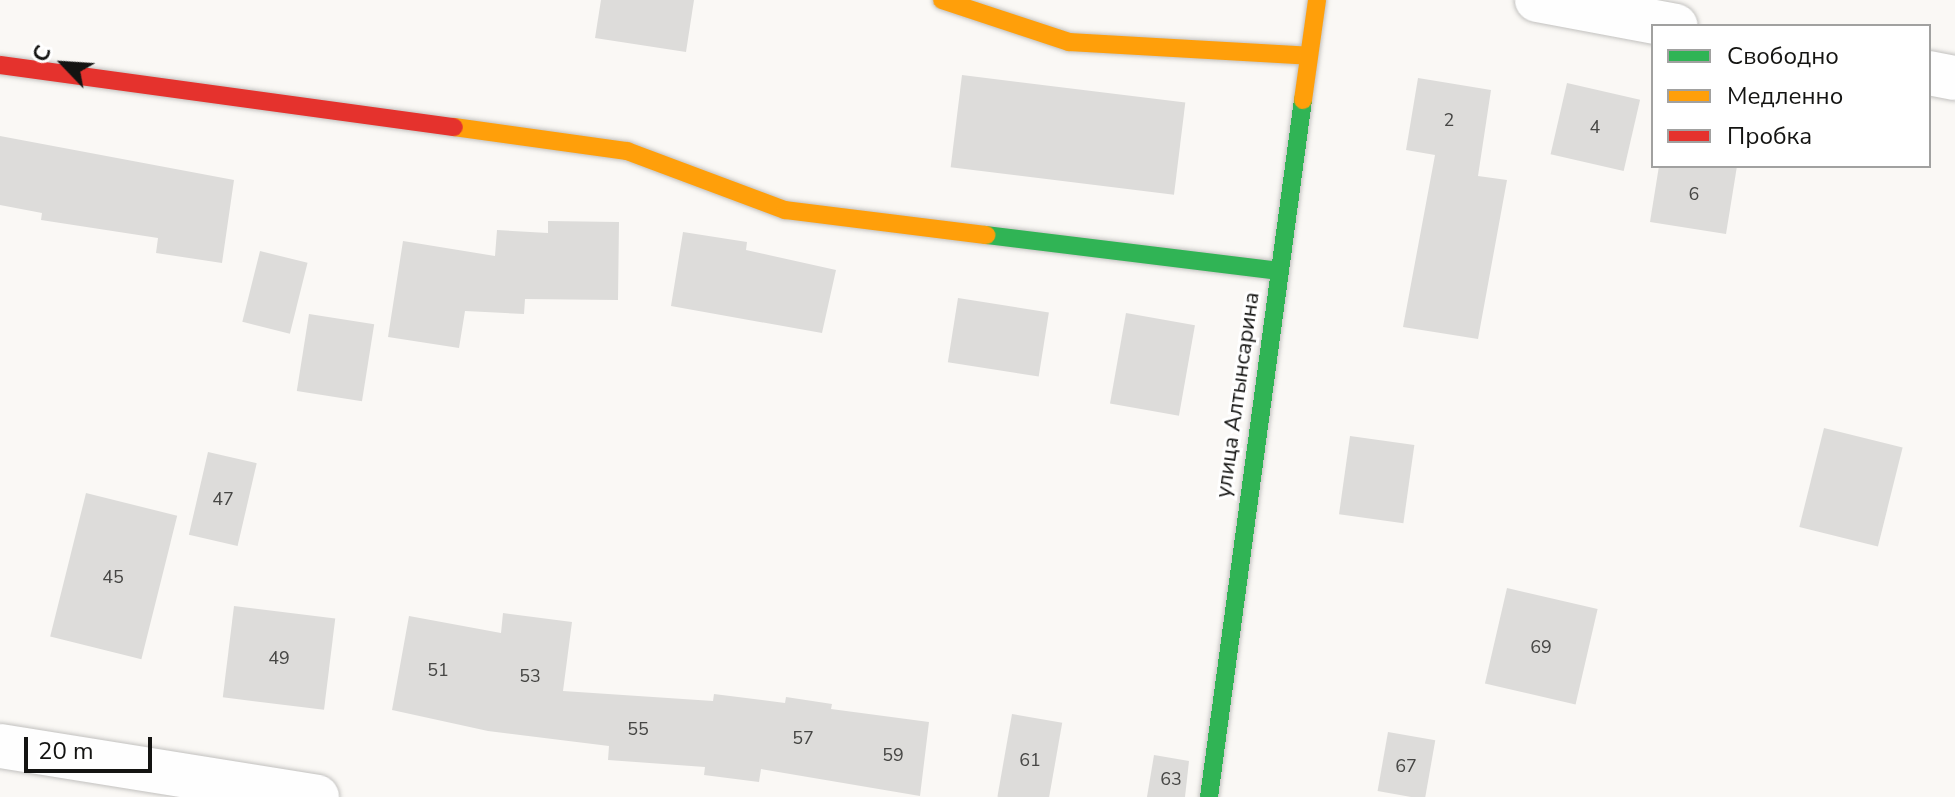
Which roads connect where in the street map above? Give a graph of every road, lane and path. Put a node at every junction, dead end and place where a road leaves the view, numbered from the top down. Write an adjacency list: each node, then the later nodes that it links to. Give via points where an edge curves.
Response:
1 (942, 0): 5 (street, via 1069,42)
2 (1317, 0): 5 (street, улица Алтынсарина)
3 (1537, 0): 4 (street)
4 (1665, 24)
5 (1309, 56): 9 (street, улица Алтынсарина)
6 (0, 65): 9 (street, via 627,151 785,210)
7 (1931, 73): 8 (street)
8 (1955, 78)
9 (1279, 271): 12 (street, улица Алтынсарина)
10 (0, 746): 11 (street)
11 (317, 797)
12 (1209, 797)

